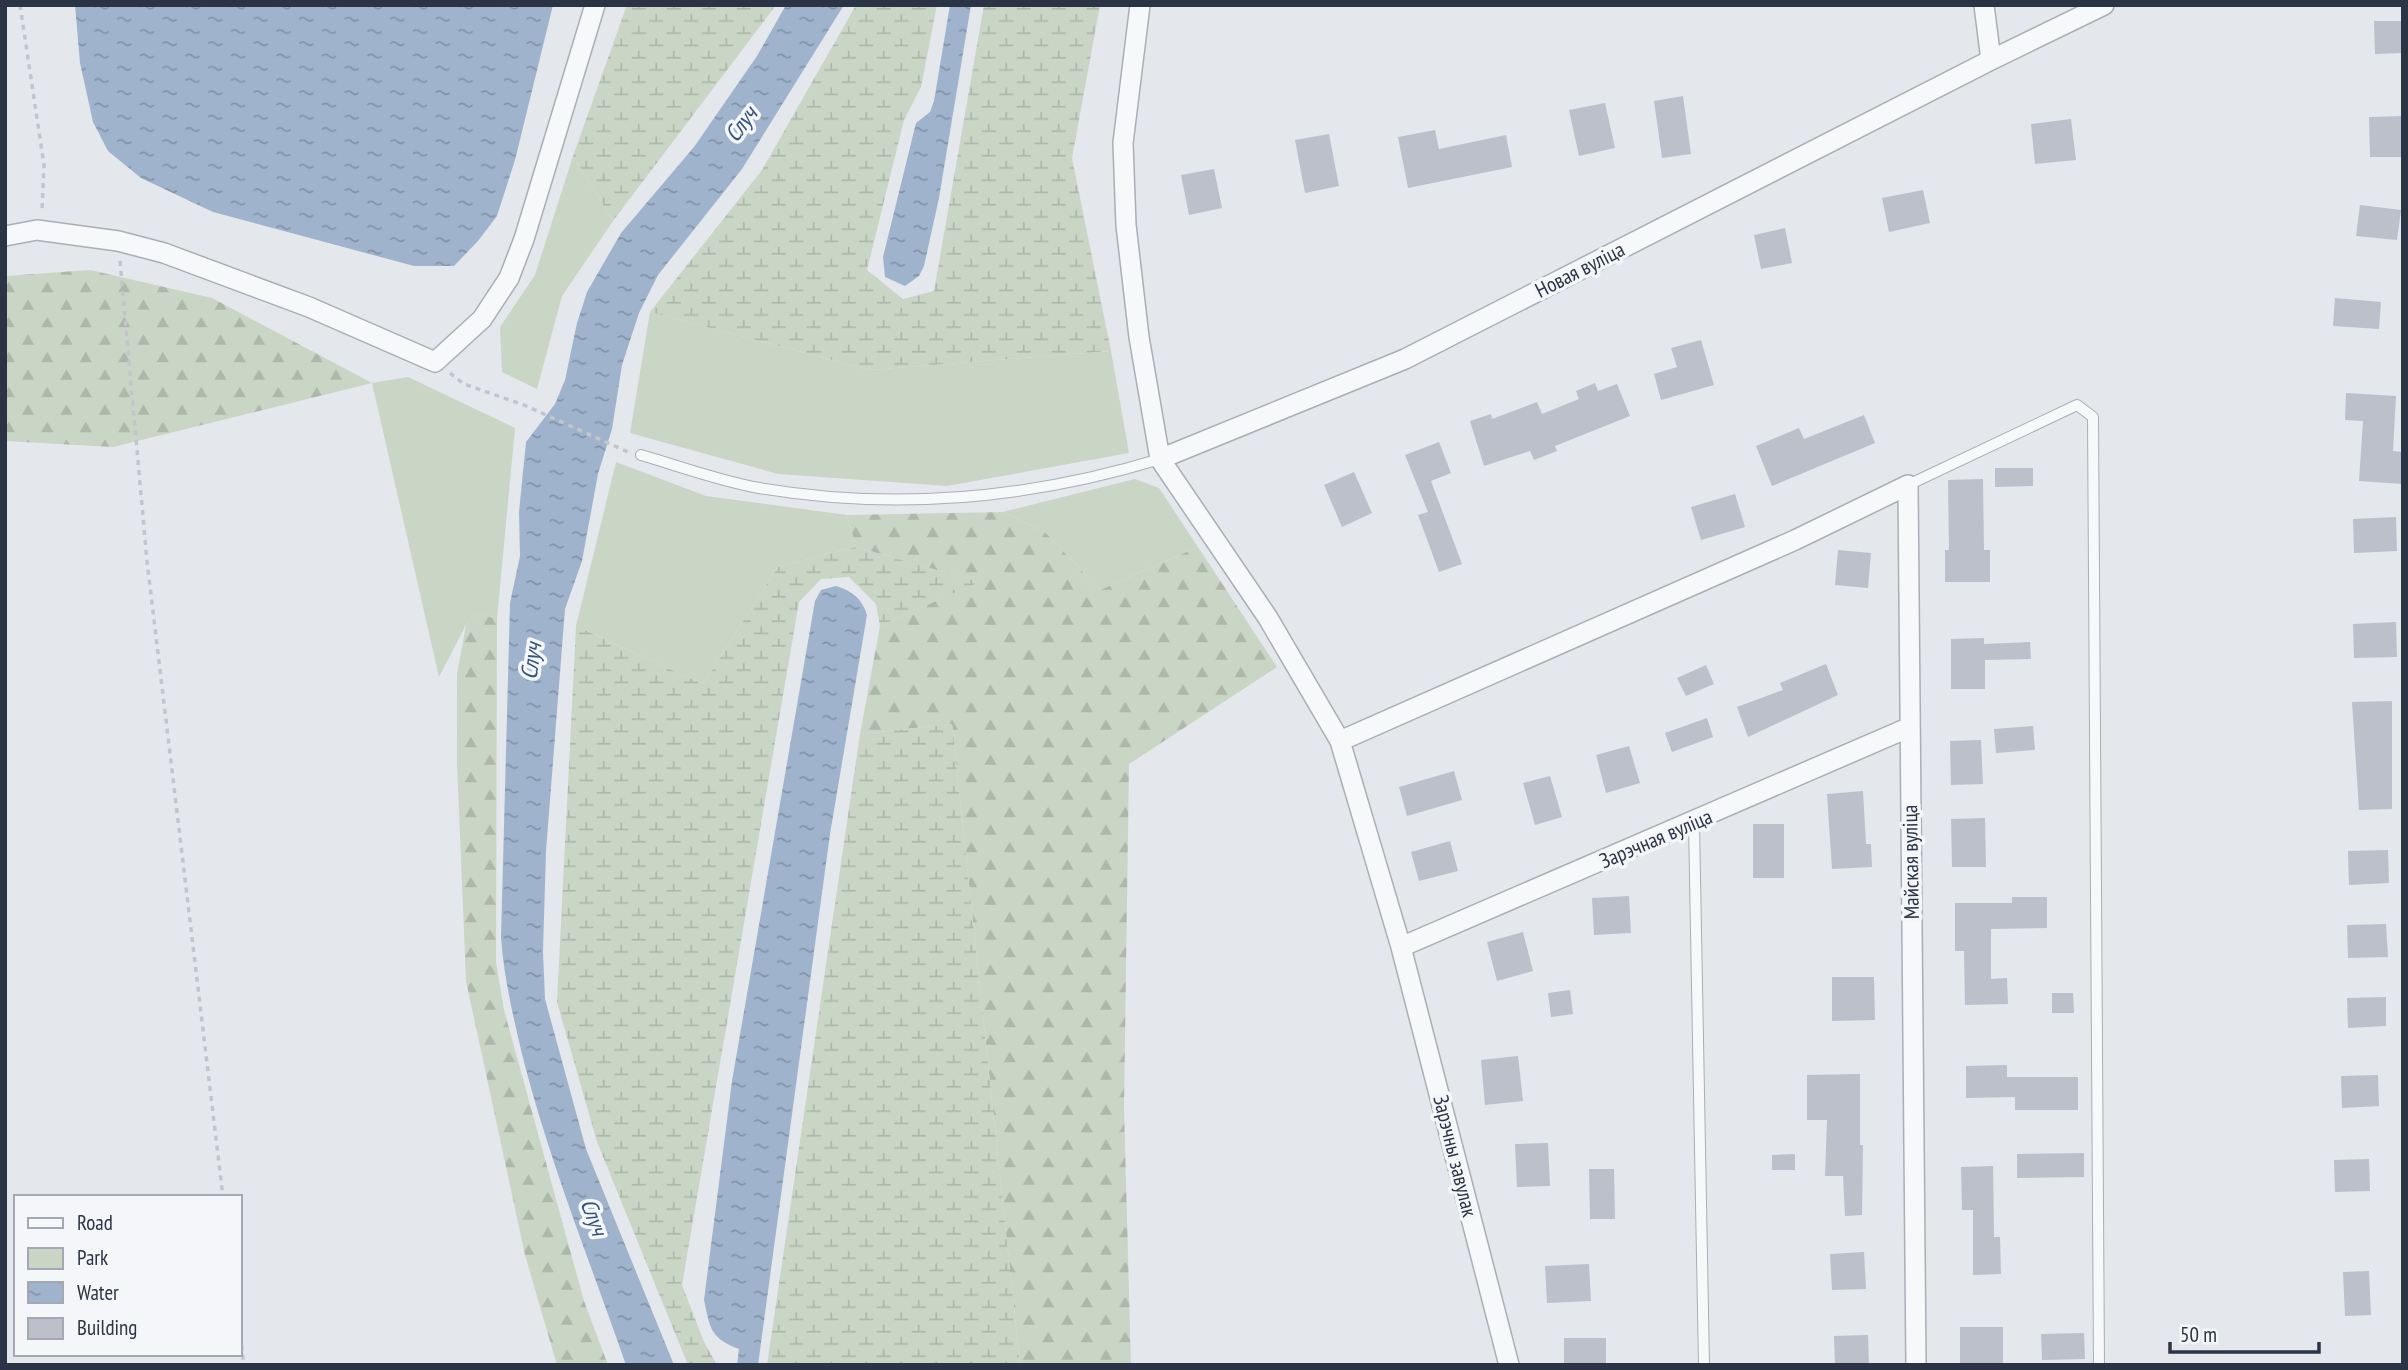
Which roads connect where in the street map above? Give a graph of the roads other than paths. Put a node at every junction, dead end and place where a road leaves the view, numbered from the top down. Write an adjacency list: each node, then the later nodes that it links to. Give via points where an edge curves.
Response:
1 (595, 5): 6 (street, via 509,278 482,319 435,362 309,307 164,253 118,241 37,230)
2 (1140, 5): 8 (street, via 1123,143 1126,225)
3 (1984, 5): 5 (street)
4 (2104, 5): 5 (street, Новая вуліца)
5 (1991, 60): 8 (street, Новая вуліца, via 1405,359)
6 (5, 236)
7 (641, 455): 8 (lane, via 756,488 907,502 1021,492)
8 (1160, 459): 11 (street, Зарэчны завулак, via 1268,618)
9 (1908, 485): 10 (street, Майская вуліца); 11 (street, via 1795,540); 17 (lane, via 2077,405 2093,416)
10 (1910, 727): 12 (street, Зарэчная вуліца); 16 (street, Майская вуліца)
11 (1340, 741): 13 (street, Зарэчны завулак)
12 (1694, 823): 13 (street, Зарэчная вуліца); 15 (lane)
13 (1401, 947): 14 (street, Зарэчны завулак)
14 (1509, 1365)
15 (1704, 1365)
16 (1916, 1365)
17 (2099, 1365)

